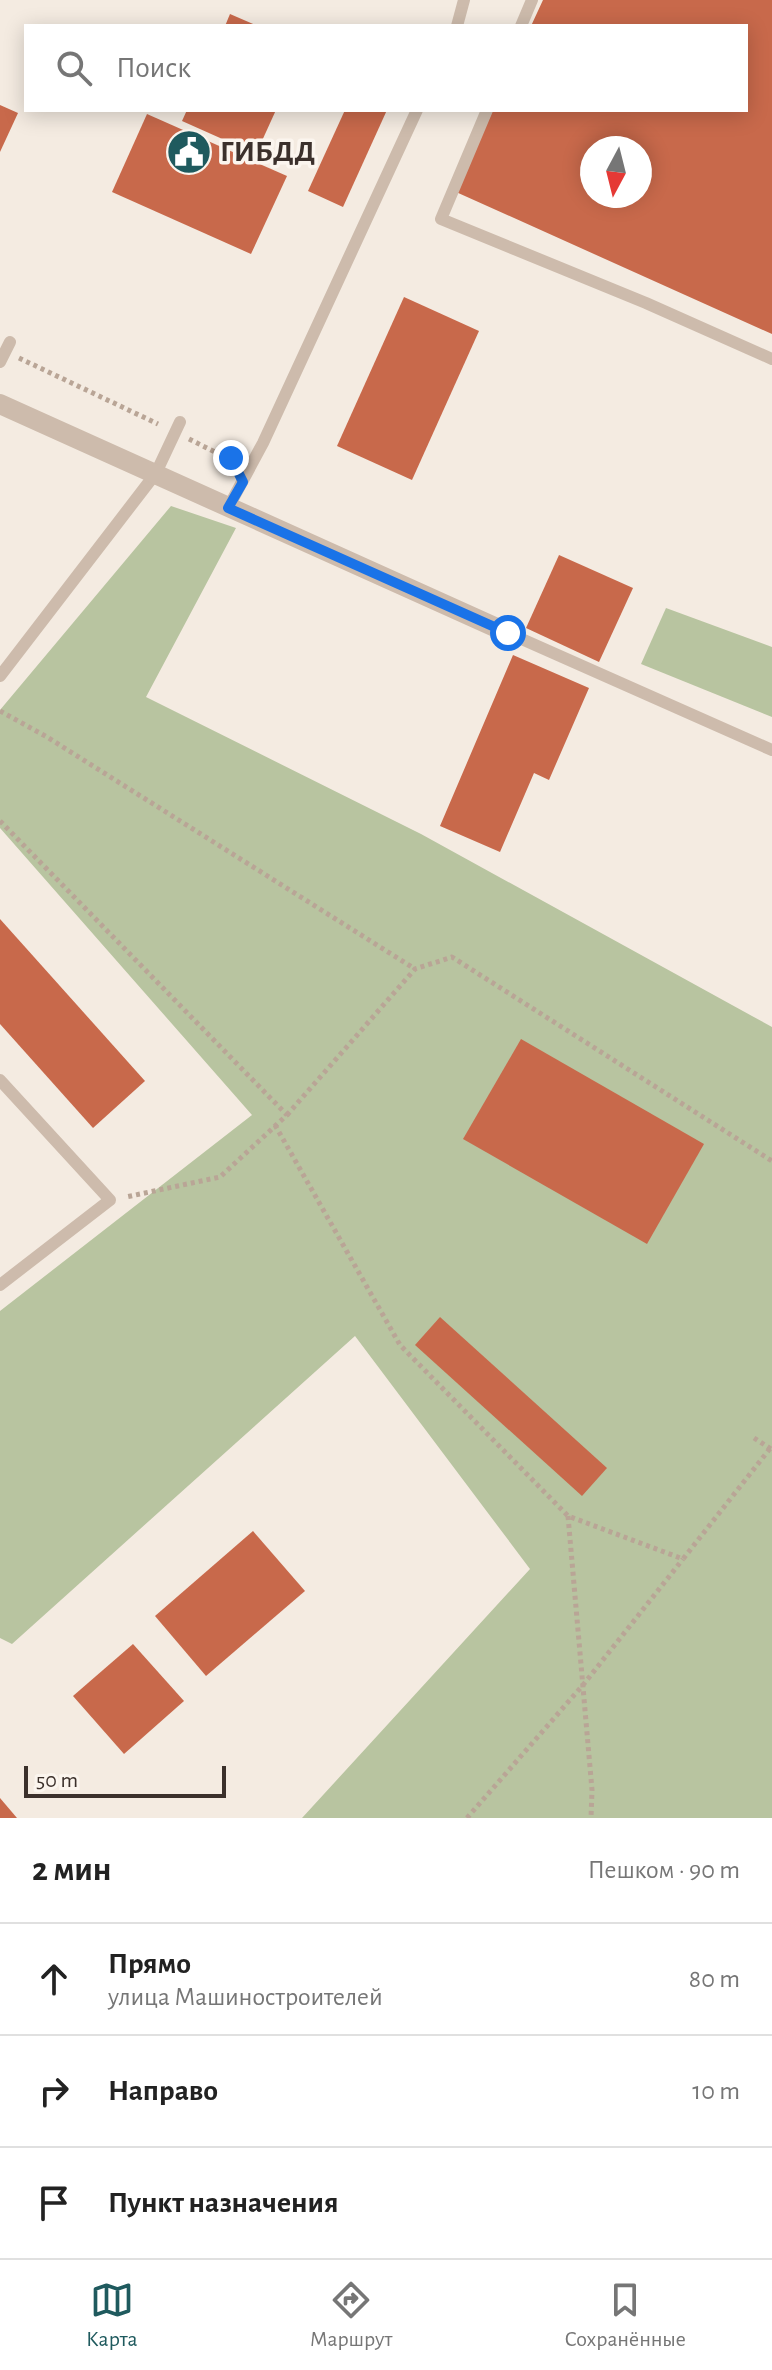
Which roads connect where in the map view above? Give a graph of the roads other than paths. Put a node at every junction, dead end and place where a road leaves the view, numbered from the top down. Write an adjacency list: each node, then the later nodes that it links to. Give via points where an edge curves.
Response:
1 (464, 0): 3 (lane)
2 (532, 0): 4 (lane)
3 (458, 24)
4 (522, 24)
5 (416, 112): 11 (lane)
6 (486, 112): 7 (lane, via 441,219)
7 (772, 359)
8 (0, 404): 10 (street)
9 (178, 427): 10 (lane)
10 (156, 473): 11 (street); 13 (lane)
11 (228, 508): 12 (street)
12 (508, 633): 14 (lane)
13 (0, 676)
14 (772, 750)
15 (0, 1080): 16 (lane, via 110,1200)
16 (0, 1285)

